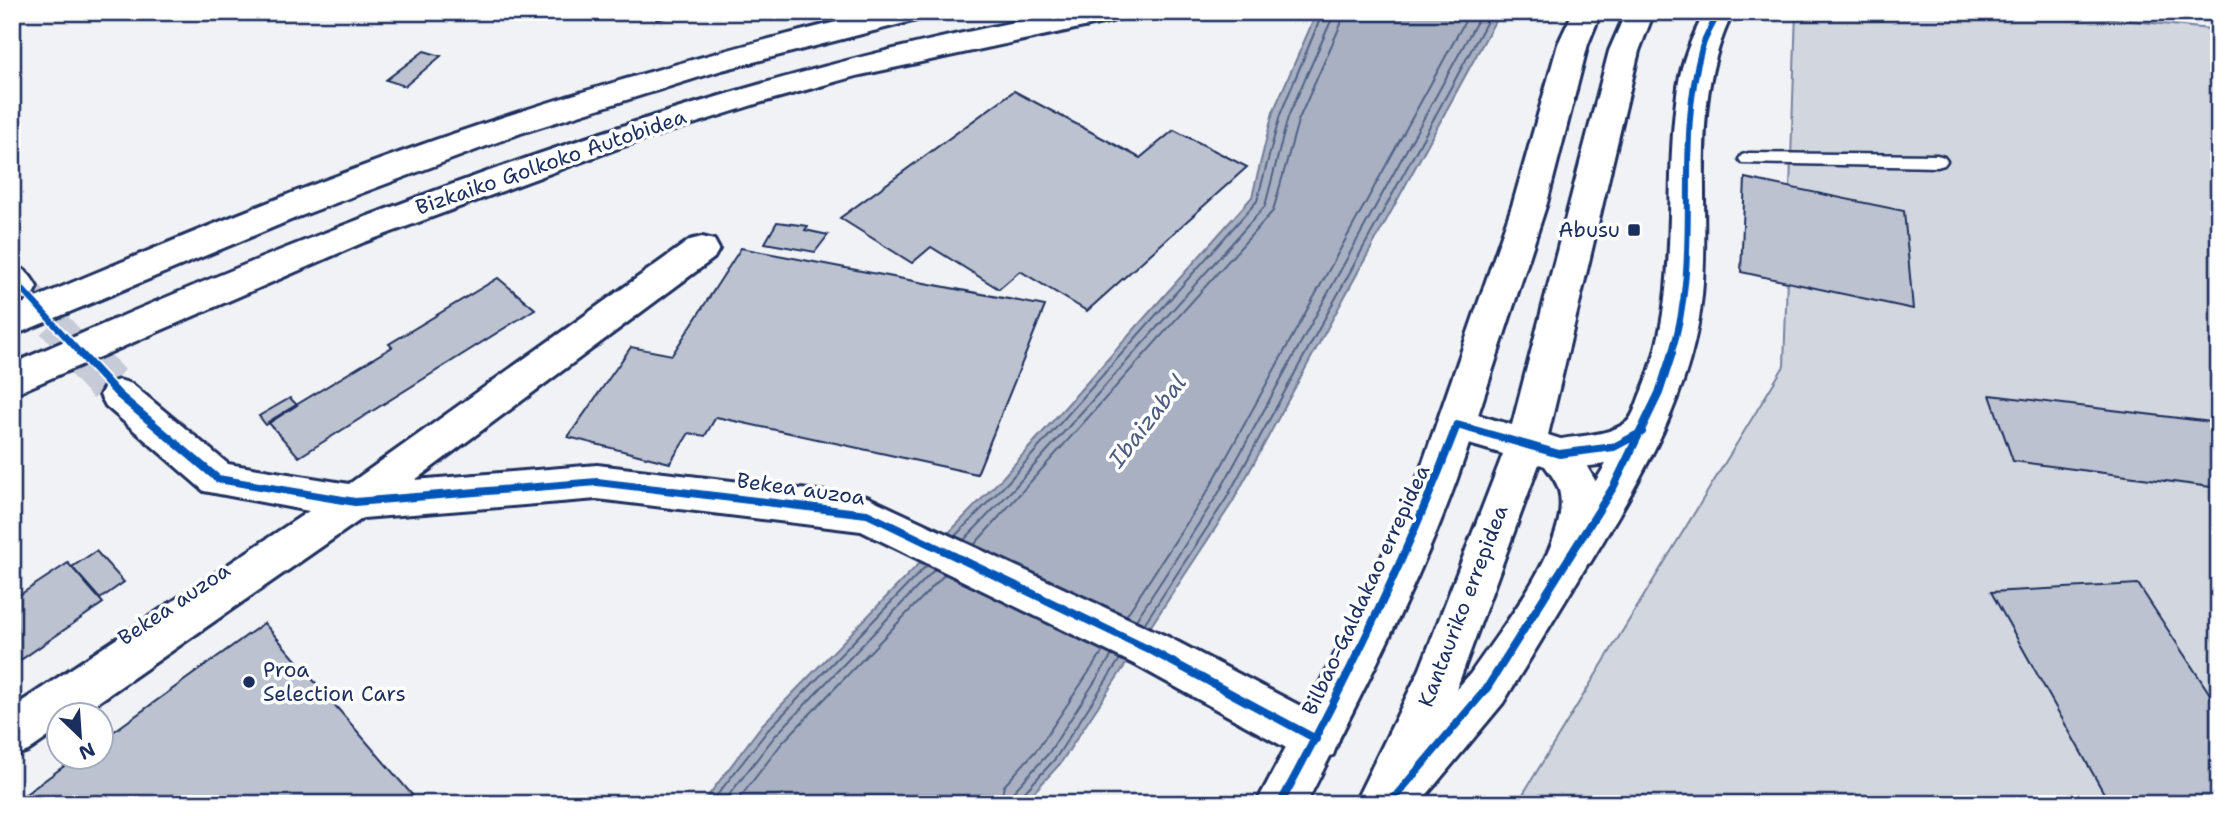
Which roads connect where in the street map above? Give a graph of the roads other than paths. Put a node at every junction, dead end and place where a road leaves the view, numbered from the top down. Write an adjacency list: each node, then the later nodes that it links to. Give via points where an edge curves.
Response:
1 (914, 12): 9 (main road, Bizkaiko Golkoko Autobidea, via 683,71 499,130 379,172)
2 (1112, 12): 10 (main road, Bizkaiko Golkoko Autobidea, via 830,74 533,166 347,234)
3 (1587, 12): 12 (main road, Bilbao-Galdakao errepidea, via 1573,44 1530,203)
4 (1640, 12): 14 (main road, via 1624,51)
5 (1719, 12): 13 (main road, via 1701,49 1690,121 1686,271 1679,331)
6 (1749, 159): 7 (lane)
7 (1937, 161)
8 (702, 249): 15 (main road, Bekea auzoa)
9 (12, 323)
10 (12, 380)
11 (119, 395): 15 (main road, Bekea auzoa, via 218,479)
12 (1457, 425): 14 (main road); 18 (main road, Bilbao-Galdakao errepidea, via 1433,491)
13 (1642, 432): 14 (main road, via 1614,447); 16 (main road)
14 (1543, 449): 16 (main road, via 1579,487 1581,513); 20 (main road, Kantauriko errepidea)
15 (355, 502): 17 (main road, Bekea auzoa); 18 (main road, Bekea auzoa, via 597,482 867,514 1152,651)
16 (1566, 565): 21 (main road, via 1487,688)
17 (12, 735)
18 (1316, 739): 19 (main road, Bilbao-Galdakao errepidea)
19 (1280, 804)
20 (1378, 804)
21 (1389, 804)

